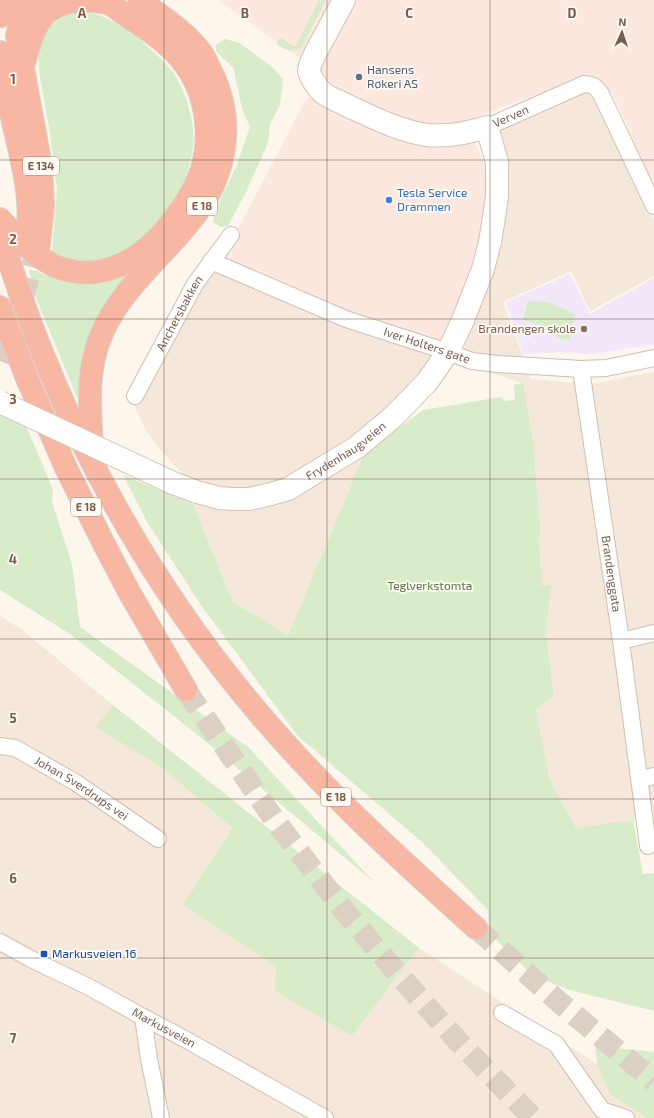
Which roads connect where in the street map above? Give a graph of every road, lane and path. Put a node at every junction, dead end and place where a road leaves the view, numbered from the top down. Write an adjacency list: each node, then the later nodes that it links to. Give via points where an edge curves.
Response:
1 (32, 0): 6 (highway, E 134, via 18,26 17,36)
2 (139, 0): 19 (highway, E 18, via 186,36 203,55 221,97 225,142 219,171 207,198 182,231 129,289 101,336 94,355 90,385)
3 (344, 0): 7 (main road, Verven, via 311,62 309,72 322,92 374,118 427,135 467,133)
4 (106, 1): 6 (highway, E 18, via 74,1 48,10 34,30); 9 (highway, E 18, via 168,46 179,57 198,86 205,114 206,142 198,180 183,207 160,236 130,260 107,270 74,272 51,264 35,254)
5 (0, 52): 6 (highway, E 134, via 24,167 33,238 43,205 41,166)
6 (23, 68)
7 (487, 127): 8 (street, Verven, via 584,84 593,85 601,94); 14 (main road, Frydenhaugveien, via 497,162 497,196 490,242 483,269)
8 (654, 206)
9 (0, 219)
10 (0, 231): 19 (highway, E 18, via 39,342 67,410)
11 (231, 235): 12 (street, Anchersbakken)
12 (211, 261): 14 (street, Iver Holters gate, via 346,319); 17 (street, Anchersbakken, via 195,284)
13 (0, 306): 22 (highway, E 18, via 26,376 66,468 128,590)
14 (448, 352): 16 (street, Iver Holters gate, via 483,363); 18 (main road, Frydenhaugveien, bridge, via 427,382 393,417 357,447 288,489 249,499 219,498 173,483)
15 (654, 358): 16 (street, Iver Holters gate, via 606,368)
16 (581, 369): 21 (street, Brandenggata)
17 (134, 396)
18 (0, 402)
19 (92, 461): 27 (highway, E 18, via 136,542 181,612 250,703 353,814)
20 (654, 633): 21 (street)
21 (621, 641): 24 (street, Brandenggata)
22 (186, 690)
23 (0, 746): 25 (street, Johan Sverdrups vei, via 15,748 75,782)
24 (646, 778): 26 (street, Brandenggata)
25 (158, 840)
26 (648, 846)
27 (476, 928)
28 (0, 942): 30 (street, Markusveien)
29 (502, 1013): 33 (street, via 556,1044 602,1110)
30 (143, 1017): 31 (street); 32 (street, Markusveien)
31 (161, 1118)
32 (325, 1118)
33 (626, 1118)

